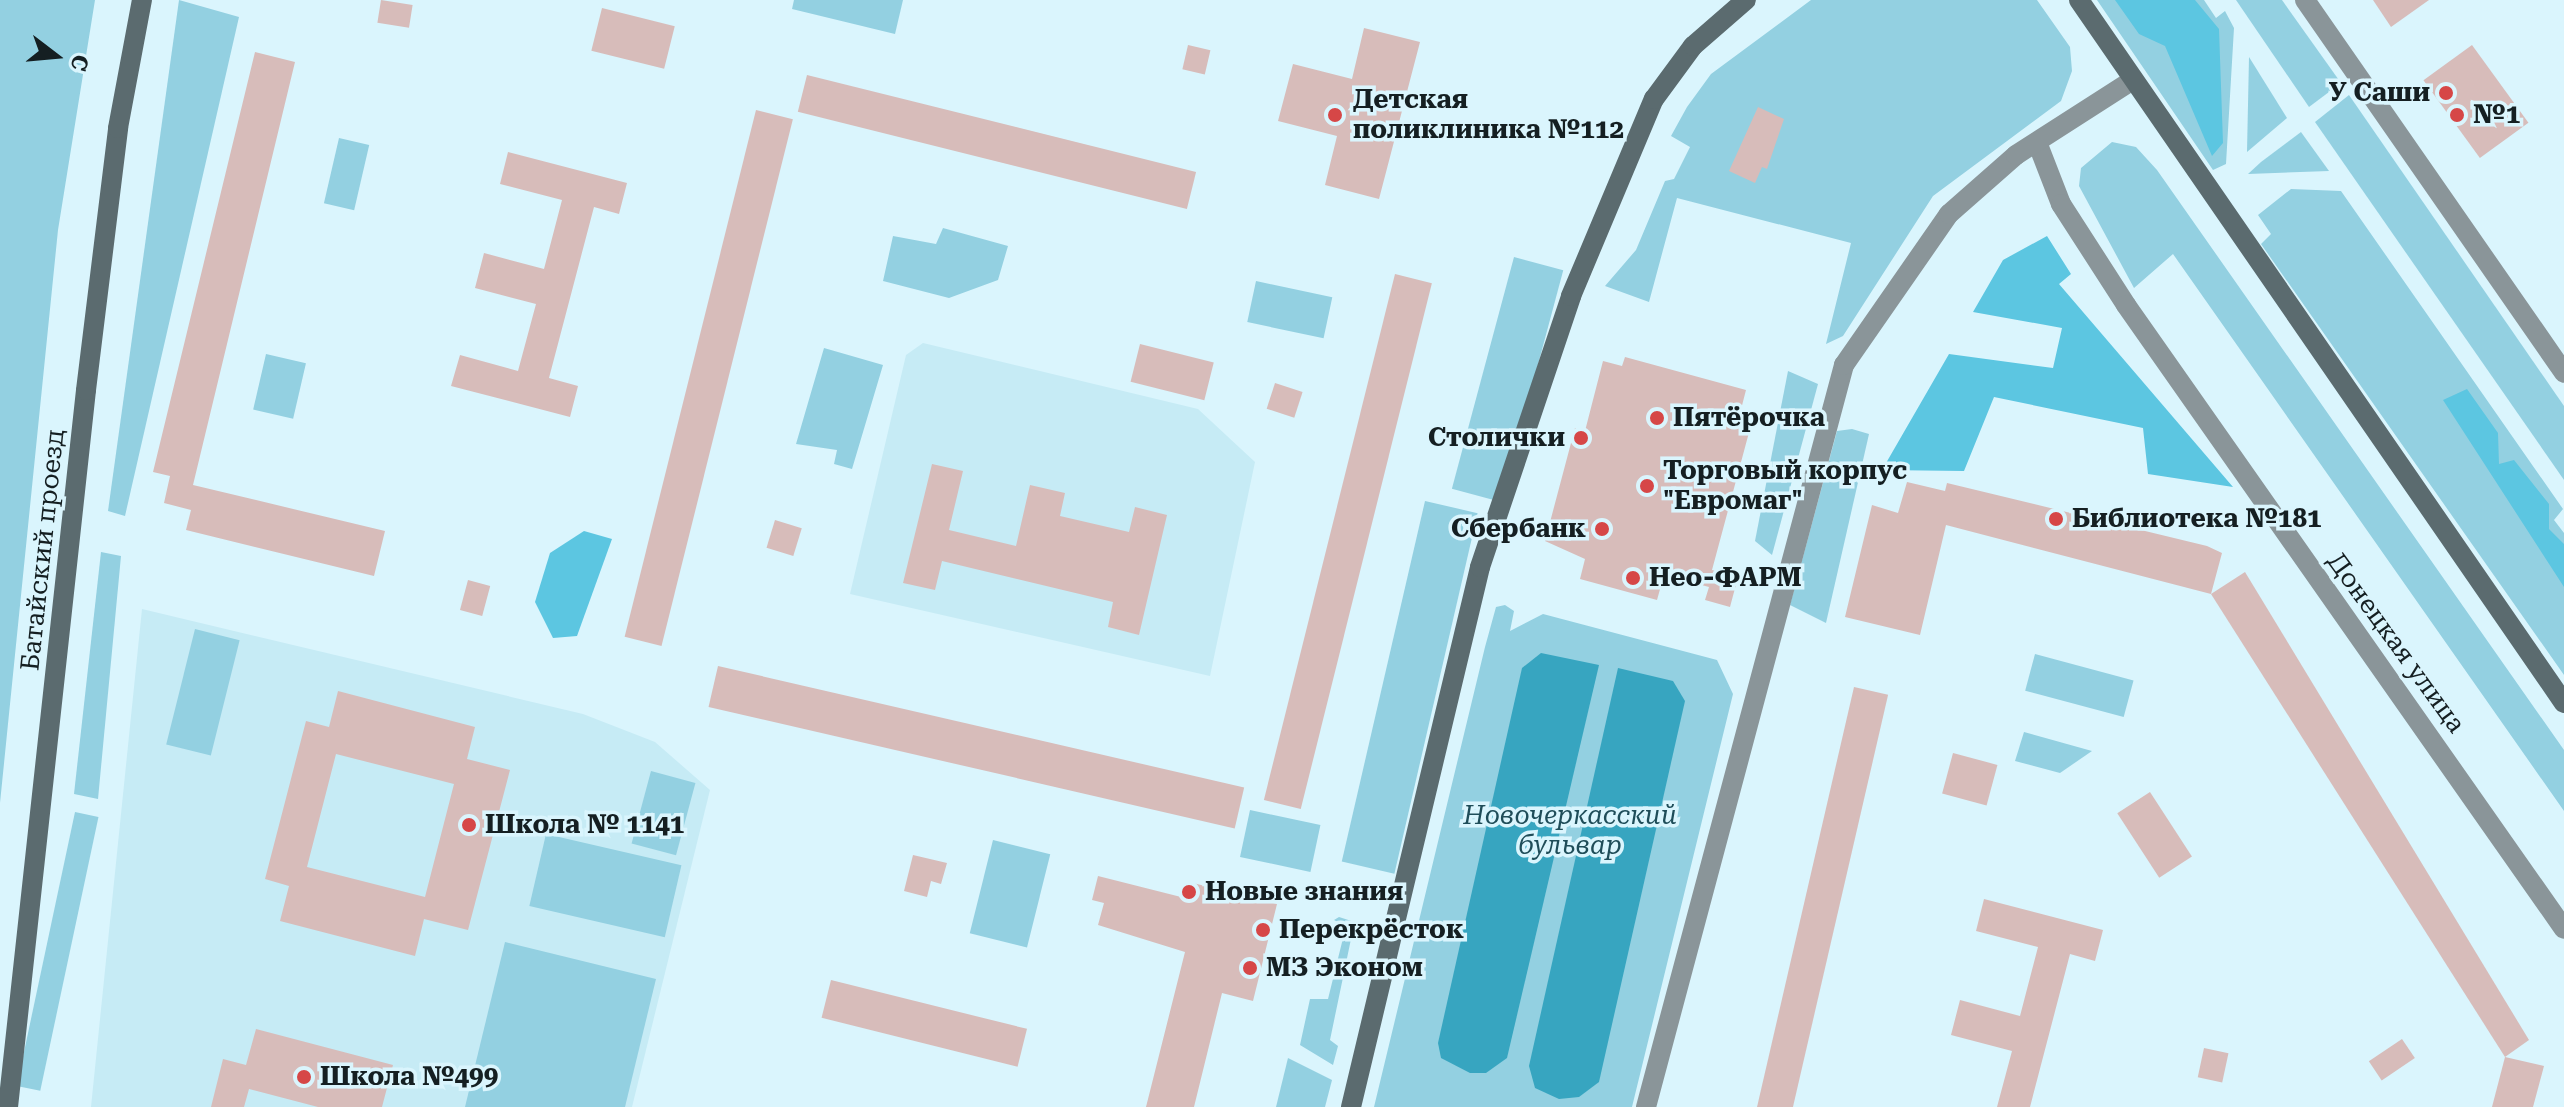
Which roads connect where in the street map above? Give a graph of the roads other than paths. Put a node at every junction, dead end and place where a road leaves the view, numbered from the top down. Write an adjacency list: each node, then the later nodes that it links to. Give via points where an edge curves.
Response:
1 (142, 0): 10 (main road, Батайский проезд, via 88,375)
2 (1746, 0): 11 (main road, via 1693,46 1654,99 1571,296 1480,567)
3 (2079, 0): 5 (main road)
4 (2305, 0): 7 (street)
5 (2133, 80): 6 (street); 8 (main road)
6 (2037, 142): 9 (street, Донецкая улица, via 2061,204 2126,305); 12 (street, via 1949,214 1844,365)
7 (2564, 373)
8 (2564, 703)
9 (2564, 929)
10 (8, 1107)
11 (1351, 1107)
12 (1646, 1107)

